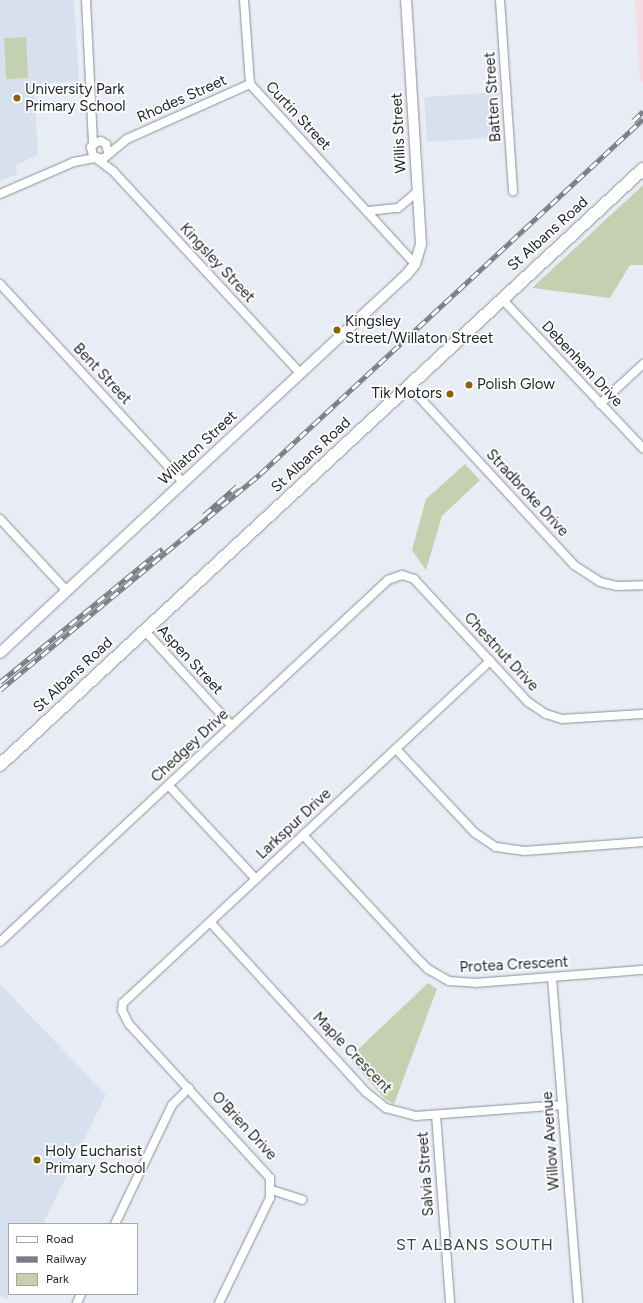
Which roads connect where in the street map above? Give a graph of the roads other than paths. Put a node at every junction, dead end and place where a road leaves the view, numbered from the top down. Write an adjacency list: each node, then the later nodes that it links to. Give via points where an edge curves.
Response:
1 (86, 0): 6 (street)
2 (244, 0): 5 (street, Curtin Street)
3 (406, 0): 15 (street, Willis Street)
4 (500, 0): 16 (street, Batten Street)
5 (250, 84): 7 (street, Rhodes Street); 18 (street, Curtin Street)
6 (94, 124): 8 (street); 9 (street)
7 (127, 139): 8 (street, Rhodes Street); 10 (street, Rhodes Street)
8 (103, 142): 9 (street, Rhodes Street); 10 (street, Kingsley Street)
9 (92, 146): 11 (street); 12 (street)
10 (108, 154): 11 (street, Rhodes Street); 14 (street, Kingsley Street)
11 (96, 158): 12 (street); 14 (street, Kingsley Street)
12 (74, 162): 17 (street)
13 (643, 169): 21 (main road, St Albans Road)
14 (113, 171): 23 (street, Kingsley Street)
15 (417, 192): 18 (street, via 398,208); 19 (street, Willis Street, via 421,244)
16 (513, 192)
17 (0, 194)
18 (368, 211): 19 (street, Curtin Street)
19 (415, 264): 23 (street, Willaton Street)
20 (0, 284): 27 (street, Bent Street)
21 (501, 298): 24 (main road, St Albans Road); 25 (street, Debenham Drive)
22 (643, 364): 25 (street)
23 (300, 373): 27 (street, Willaton Street)
24 (408, 385): 30 (street, Stradbroke Drive, via 574,565 600,582 618,586); 32 (main road, St Albans Road, via 205,577)
25 (600, 404): 26 (street, Debenham Drive)
26 (643, 448)
27 (183, 482): 31 (street, Willaton Street)
28 (0, 519): 31 (street)
29 (402, 575): 34 (street, Chestnut Drive, via 414,579); 36 (street, Chedgey Drive, via 388,580)
30 (643, 585)
31 (67, 591): 33 (street, Willaton Street)
32 (144, 630): 36 (street, Aspen Street); 38 (main road, St Albans Road)
33 (0, 652)
34 (490, 661): 35 (street, Chestnut Drive, via 528,702 546,714 562,719); 37 (street, Larkspur Drive)
35 (643, 714)
36 (232, 726): 39 (street, Chedgey Drive)
37 (396, 748): 40 (street, Larkspur Drive); 41 (street, via 475,833 496,847 525,851)
38 (0, 765)
39 (169, 786): 42 (street); 44 (street, Chedgey Drive)
40 (303, 835): 42 (street, Larkspur Drive); 46 (street, Protea Crescent, via 417,958 439,976 467,984)
41 (643, 842)
42 (256, 879): 43 (street, Larkspur Drive)
43 (210, 922): 47 (street, Larkspur Drive, via 125,1000); 50 (street, Maple Crescent, via 377,1102 407,1115)
44 (0, 942)
45 (643, 970): 46 (street, Protea Crescent)
46 (552, 978): 49 (street, Willow Avenue)
47 (122, 1010): 48 (street, O'Brien Drive, via 129,1024)
48 (189, 1088): 51 (street, O'Brien Drive, via 268,1174); 53 (street, via 172,1105)
49 (563, 1105): 50 (street, Maple Crescent); 56 (street, Willow Avenue)
50 (436, 1114): 55 (street, Salvia Street)
51 (272, 1190): 52 (street); 54 (street)
52 (302, 1200)
53 (115, 1223)
54 (219, 1303)
55 (450, 1303)
56 (578, 1303)

